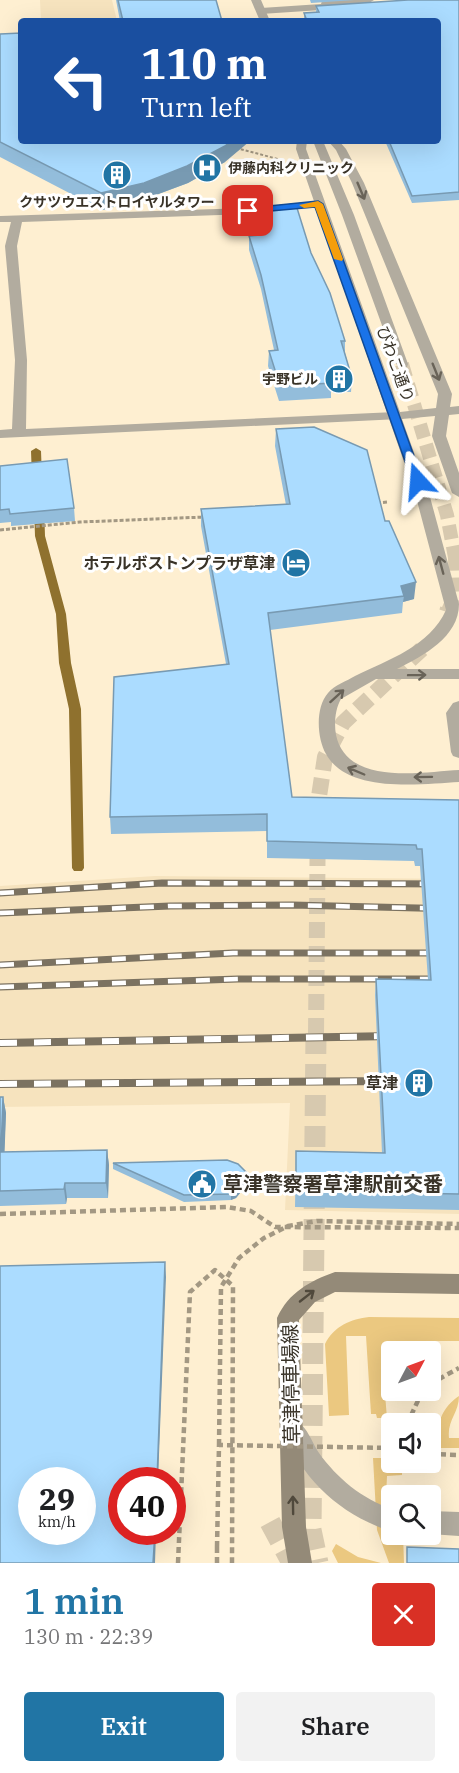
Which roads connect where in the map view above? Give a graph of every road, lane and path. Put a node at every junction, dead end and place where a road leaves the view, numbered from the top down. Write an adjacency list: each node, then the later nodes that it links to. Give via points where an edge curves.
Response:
1 (371, 2): 2 (street)
2 (260, 10)
3 (302, 144): 8 (street, びわこ通り)
4 (319, 144): 11 (street)
5 (336, 144): 13 (street, びわこ通り, one-way to 13, via 358,183 445,394)
6 (226, 145): 7 (path)
7 (288, 161)
8 (318, 204): 10 (street, via 248,211); 14 (street, びわこ通り)
9 (0, 219): 10 (street)
10 (17, 220): 15 (street, via 12,246 21,360)
11 (402, 364)
12 (459, 410): 13 (street)
13 (443, 411): 14 (street); 17 (street, びわこ通り, via 440,436)
14 (395, 416): 15 (street); 22 (street, びわこ通り, one-way to 14, via 430,642 445,629 453,610 423,497)
15 (19, 433): 16 (street)
16 (0, 434)
17 (459, 493)
18 (388, 502): 19 (path)
19 (376, 503)
20 (210, 517): 21 (path, via 80,522)
21 (0, 530)
22 (375, 674): 23 (street, one-way to 23); 26 (street, びわこ通り, one-way to 22, via 361,774 338,760 328,737 329,703 342,690)
23 (459, 674)
24 (459, 707): 25 (street, via 454,713)
25 (459, 752)
26 (459, 776)
27 (0, 1214): 28 (path, via 226,1207 251,1210 275,1227)
28 (459, 1226): 33 (path, bridge, via 317,1221 288,1226 239,1258 221,1287)
29 (459, 1284): 32 (main road, 草津停車場線, one-way to 29, via 288,1318 307,1294 335,1282)
30 (459, 1368): 31 (path)
31 (441, 1376)
32 (291, 1425): 37 (street, via 308,1456 331,1485 350,1501); 43 (main road, 草津停車場線, one-way to 32, via 294,1527)
33 (219, 1445): 34 (path, bridge); 41 (path, bridge)
34 (381, 1448)
35 (441, 1454): 36 (path)
36 (459, 1455)
37 (381, 1516)
38 (441, 1523): 39 (street)
39 (459, 1524)
40 (178, 1563): 42 (path, via 190,1292 214,1270 232,1286)
41 (217, 1563)
42 (232, 1563)
43 (300, 1563)

